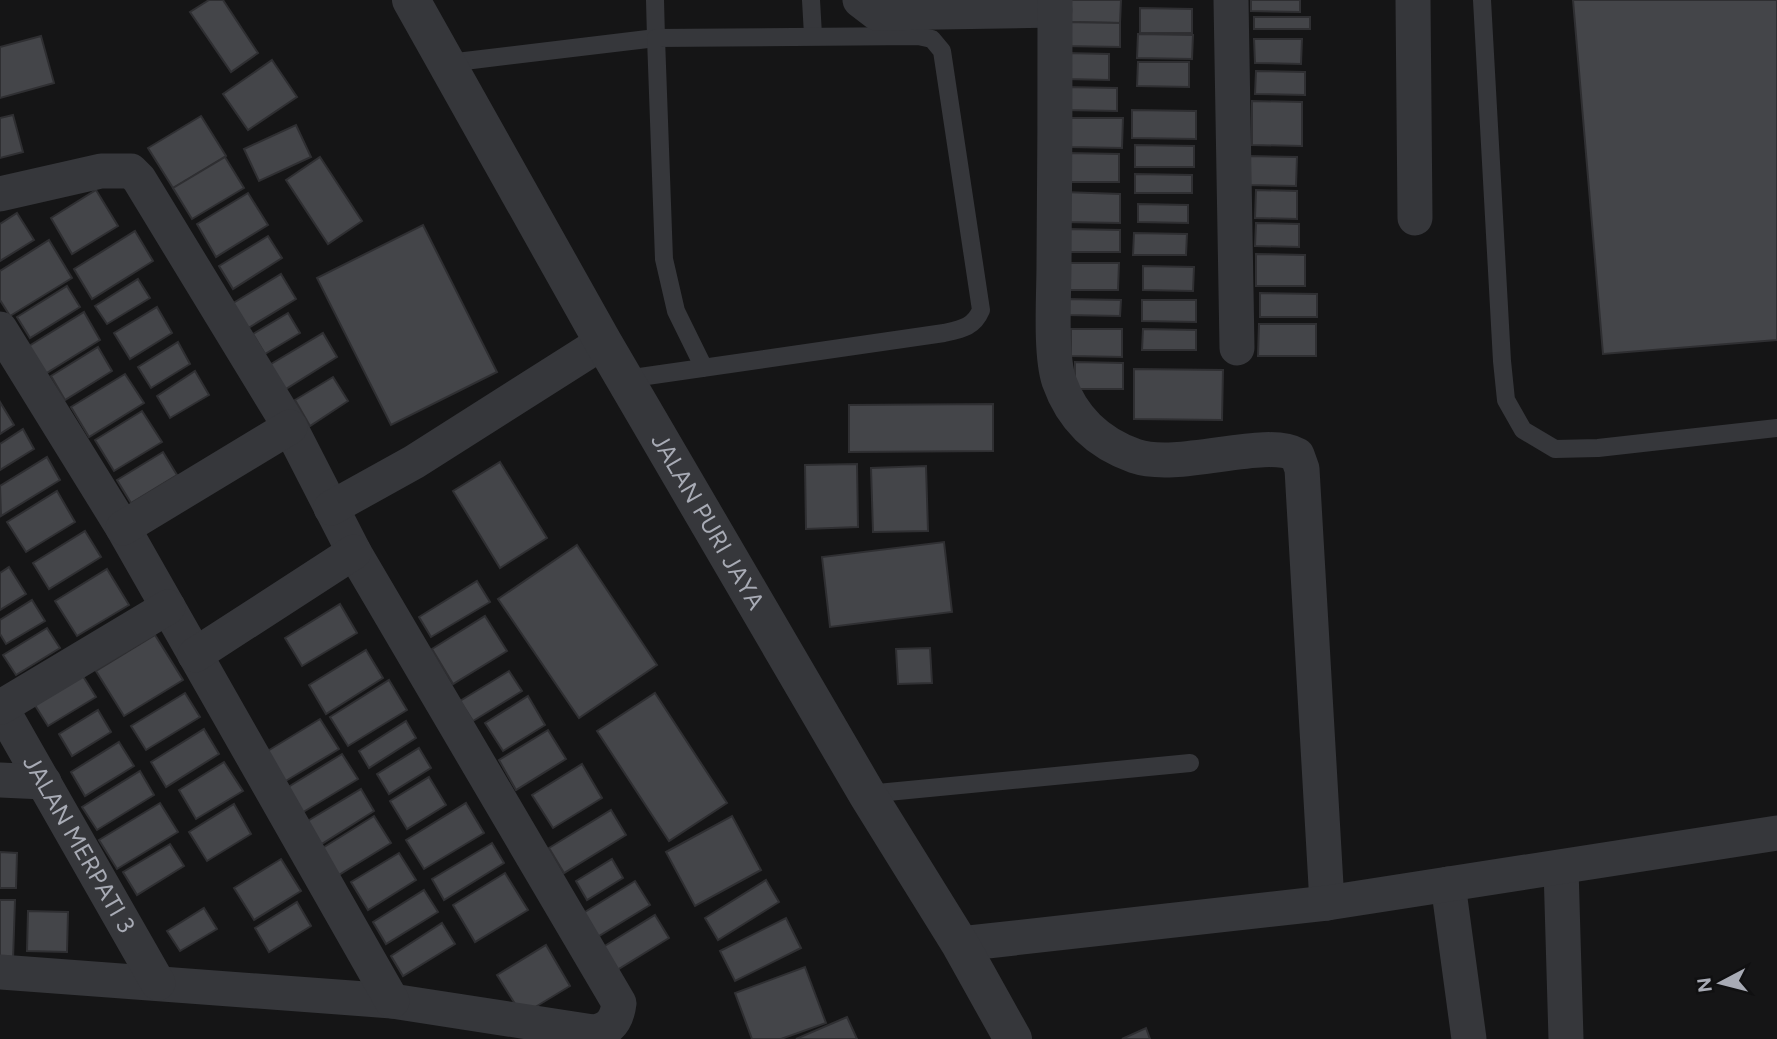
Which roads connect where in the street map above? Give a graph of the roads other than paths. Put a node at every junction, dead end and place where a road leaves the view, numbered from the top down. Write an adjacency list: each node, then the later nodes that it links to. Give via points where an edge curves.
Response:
1 (411, 0): 11 (street, JALAN PURI JAYA)
2 (656, 0): 10 (lane)
3 (811, 0): 9 (lane)
4 (860, 0): 8 (street, via 877,13)
5 (1231, 0): 16 (street)
6 (1413, 0): 13 (street)
7 (1482, 0): 20 (lane, via 1502,361 1506,400 1523,430 1555,449)
8 (1055, 5): 34 (street, via 1054,321 1058,379 1074,414 1094,436 1137,457 1175,460 1277,449 1297,455 1302,469)
9 (813, 35): 10 (lane); 17 (lane, via 918,36 932,39 942,51 981,310 976,321 961,330)
10 (656, 38): 11 (lane); 17 (lane, via 664,259 676,311)
11 (448, 63): 15 (street, JALAN PURI JAYA)
12 (0, 194): 19 (street, via 101,171 131,171)
13 (1415, 218)
14 (0, 329): 22 (street)
15 (603, 342): 18 (street, JALAN PURI JAYA); 21 (street)
16 (1237, 348)
17 (704, 368): 18 (lane)
18 (626, 379): 30 (street, JALAN PURI JAYA)
19 (290, 427): 21 (street); 22 (street)
20 (1777, 428)
21 (331, 508): 23 (street)
22 (123, 528): 24 (street)
23 (354, 552): 25 (street); 38 (street, via 619,1003 614,1021 593,1032)
24 (168, 607): 25 (street); 26 (street)
25 (195, 655): 38 (street)
26 (0, 706): 29 (street, JALAN MERPATI 3)
27 (1189, 763): 30 (lane)
28 (0, 780): 29 (street)
29 (44, 782): 37 (street, JALAN MERPATI 3)
30 (867, 794): 35 (street, JALAN PURI JAYA)
31 (1777, 833): 32 (street)
32 (1561, 867): 33 (street); 41 (street)
33 (1448, 884): 34 (street); 40 (street)
34 (1327, 903): 35 (street)
35 (960, 944): 39 (street, JALAN PURI JAYA)
36 (0, 972): 37 (street)
37 (159, 983): 38 (street)
38 (392, 1001)
39 (1013, 1039)
40 (1469, 1039)
41 (1566, 1039)

